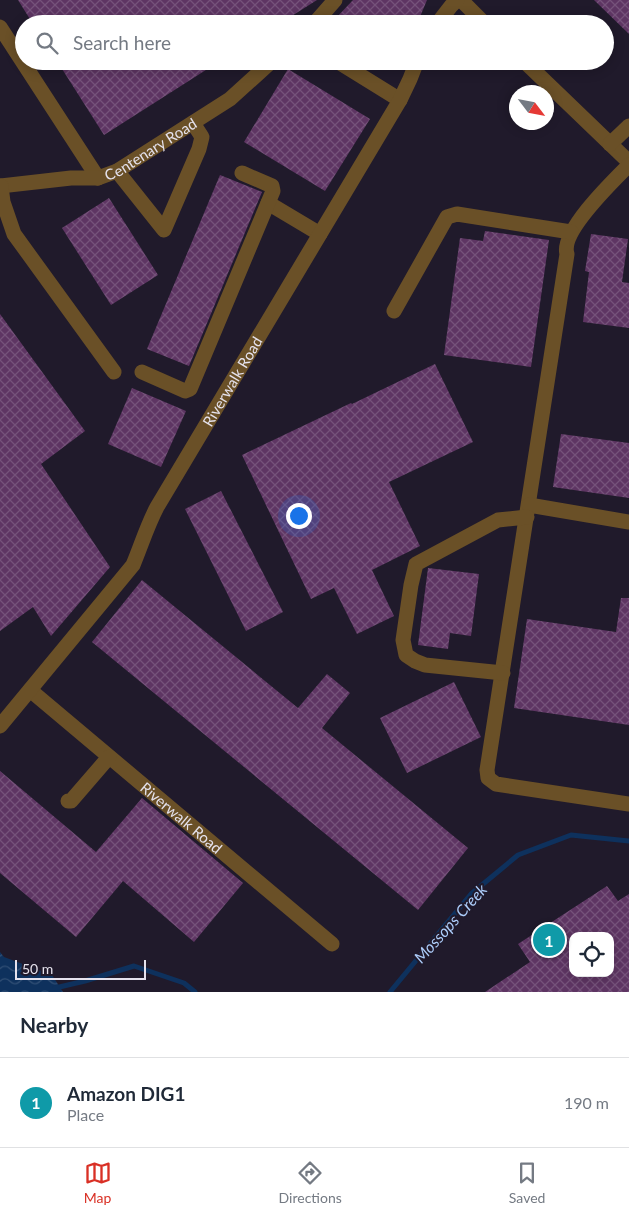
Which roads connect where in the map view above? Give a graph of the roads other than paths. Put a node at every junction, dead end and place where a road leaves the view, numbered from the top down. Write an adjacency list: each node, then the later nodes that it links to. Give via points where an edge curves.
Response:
1 (335, 0): 3 (street)
2 (459, 0): 4 (street); 5 (street)
3 (322, 15)
4 (444, 15)
5 (475, 15)
6 (0, 27): 7 (street, Centenary Road)
7 (15, 50)
8 (28, 70): 20 (street, Centenary Road)
9 (262, 70): 14 (street, Centenary Road, via 230,99)
10 (352, 70): 13 (street)
11 (414, 70): 13 (street, Riverwalk Road)
12 (533, 70): 16 (street)
13 (400, 100): 24 (street, Riverwalk Road)
14 (193, 123): 18 (street, Centenary Road); 18 (street, via 202,138 199,150 164,230)
15 (629, 126): 16 (street)
16 (610, 144): 17 (street)
17 (629, 164): 23 (street)
18 (117, 171): 20 (street, Centenary Road)
19 (242, 172): 22 (street, via 272,186 274,191)
20 (98, 178): 21 (street)
21 (0, 186): 26 (street, via 14,234)
22 (268, 203): 24 (street); 27 (street, via 190,389 185,391)
23 (571, 232): 25 (street, via 457,214 447,217); 28 (street, via 565,250 567,254)
24 (320, 234): 31 (street, Riverwalk Road, via 157,507 133,565)
25 (394, 312)
26 (114, 372)
27 (142, 372)
28 (528, 511): 29 (street); 30 (street); 30 (street, via 498,520 416,564 411,585 403,640 406,655 426,664)
29 (629, 522)
30 (502, 673): 35 (street, via 488,778 496,784)
31 (30, 690): 32 (street, Riverwalk Road); 33 (street, Riverwalk Road)
32 (0, 726)
33 (109, 757): 34 (street); 36 (street, Riverwalk Road)
34 (68, 801)
35 (629, 804)
36 (332, 944)

